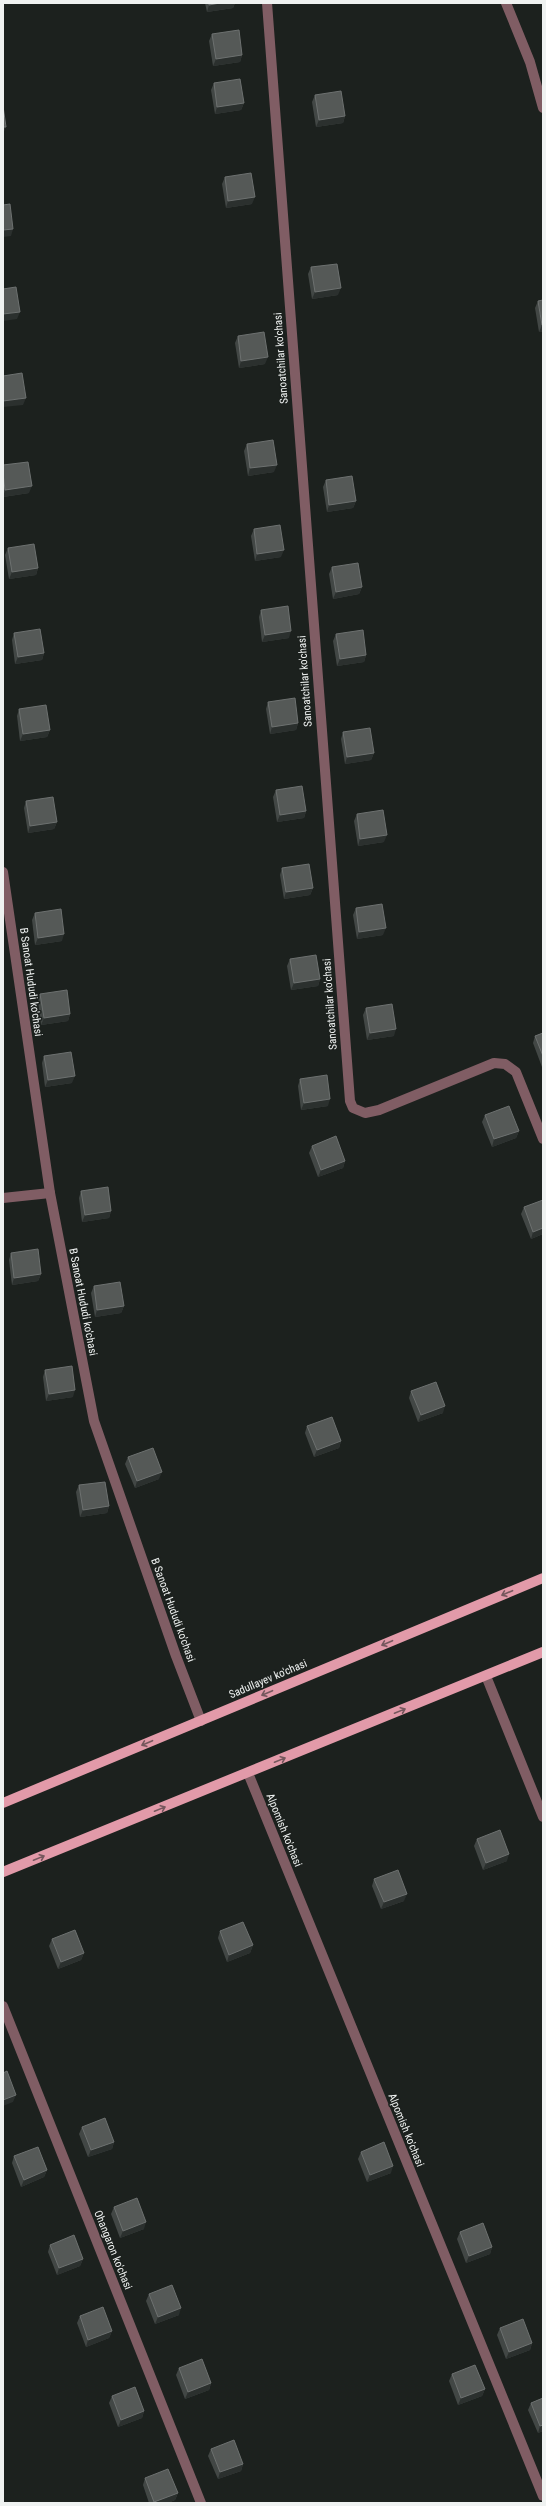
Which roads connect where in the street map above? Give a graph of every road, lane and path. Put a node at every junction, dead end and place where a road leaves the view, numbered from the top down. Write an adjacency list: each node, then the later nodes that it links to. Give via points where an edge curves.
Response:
1 (267, 3): 5 (street, Sanoatchilar ko'chasi, via 350,1101 353,1108 365,1113 379,1110 494,1063 505,1064 516,1072)
2 (506, 3): 3 (street, via 530,62)
3 (543, 108)
4 (3, 872): 6 (street, B Sanoat Hududi ko'chasi)
5 (543, 1139)
6 (50, 1193): 7 (street); 11 (street, B Sanoat Hududi ko'chasi, via 94,1421)
7 (3, 1198)
8 (543, 1578): 11 (main road, Sadullayev ko'chasi, one-way to 11)
9 (543, 1652): 10 (main road)
10 (486, 1676): 12 (main road, one-way to 10); 14 (street)
11 (201, 1720): 13 (main road, Sadullayev ko'chasi, one-way to 13)
12 (248, 1773): 15 (main road, one-way to 12); 17 (street, Alpomish ko'chasi)
13 (3, 1803)
14 (543, 1817)
15 (3, 1872)
16 (3, 2006): 18 (street, Ohangaron ko'chasi)
17 (543, 2496)
18 (201, 2503)

